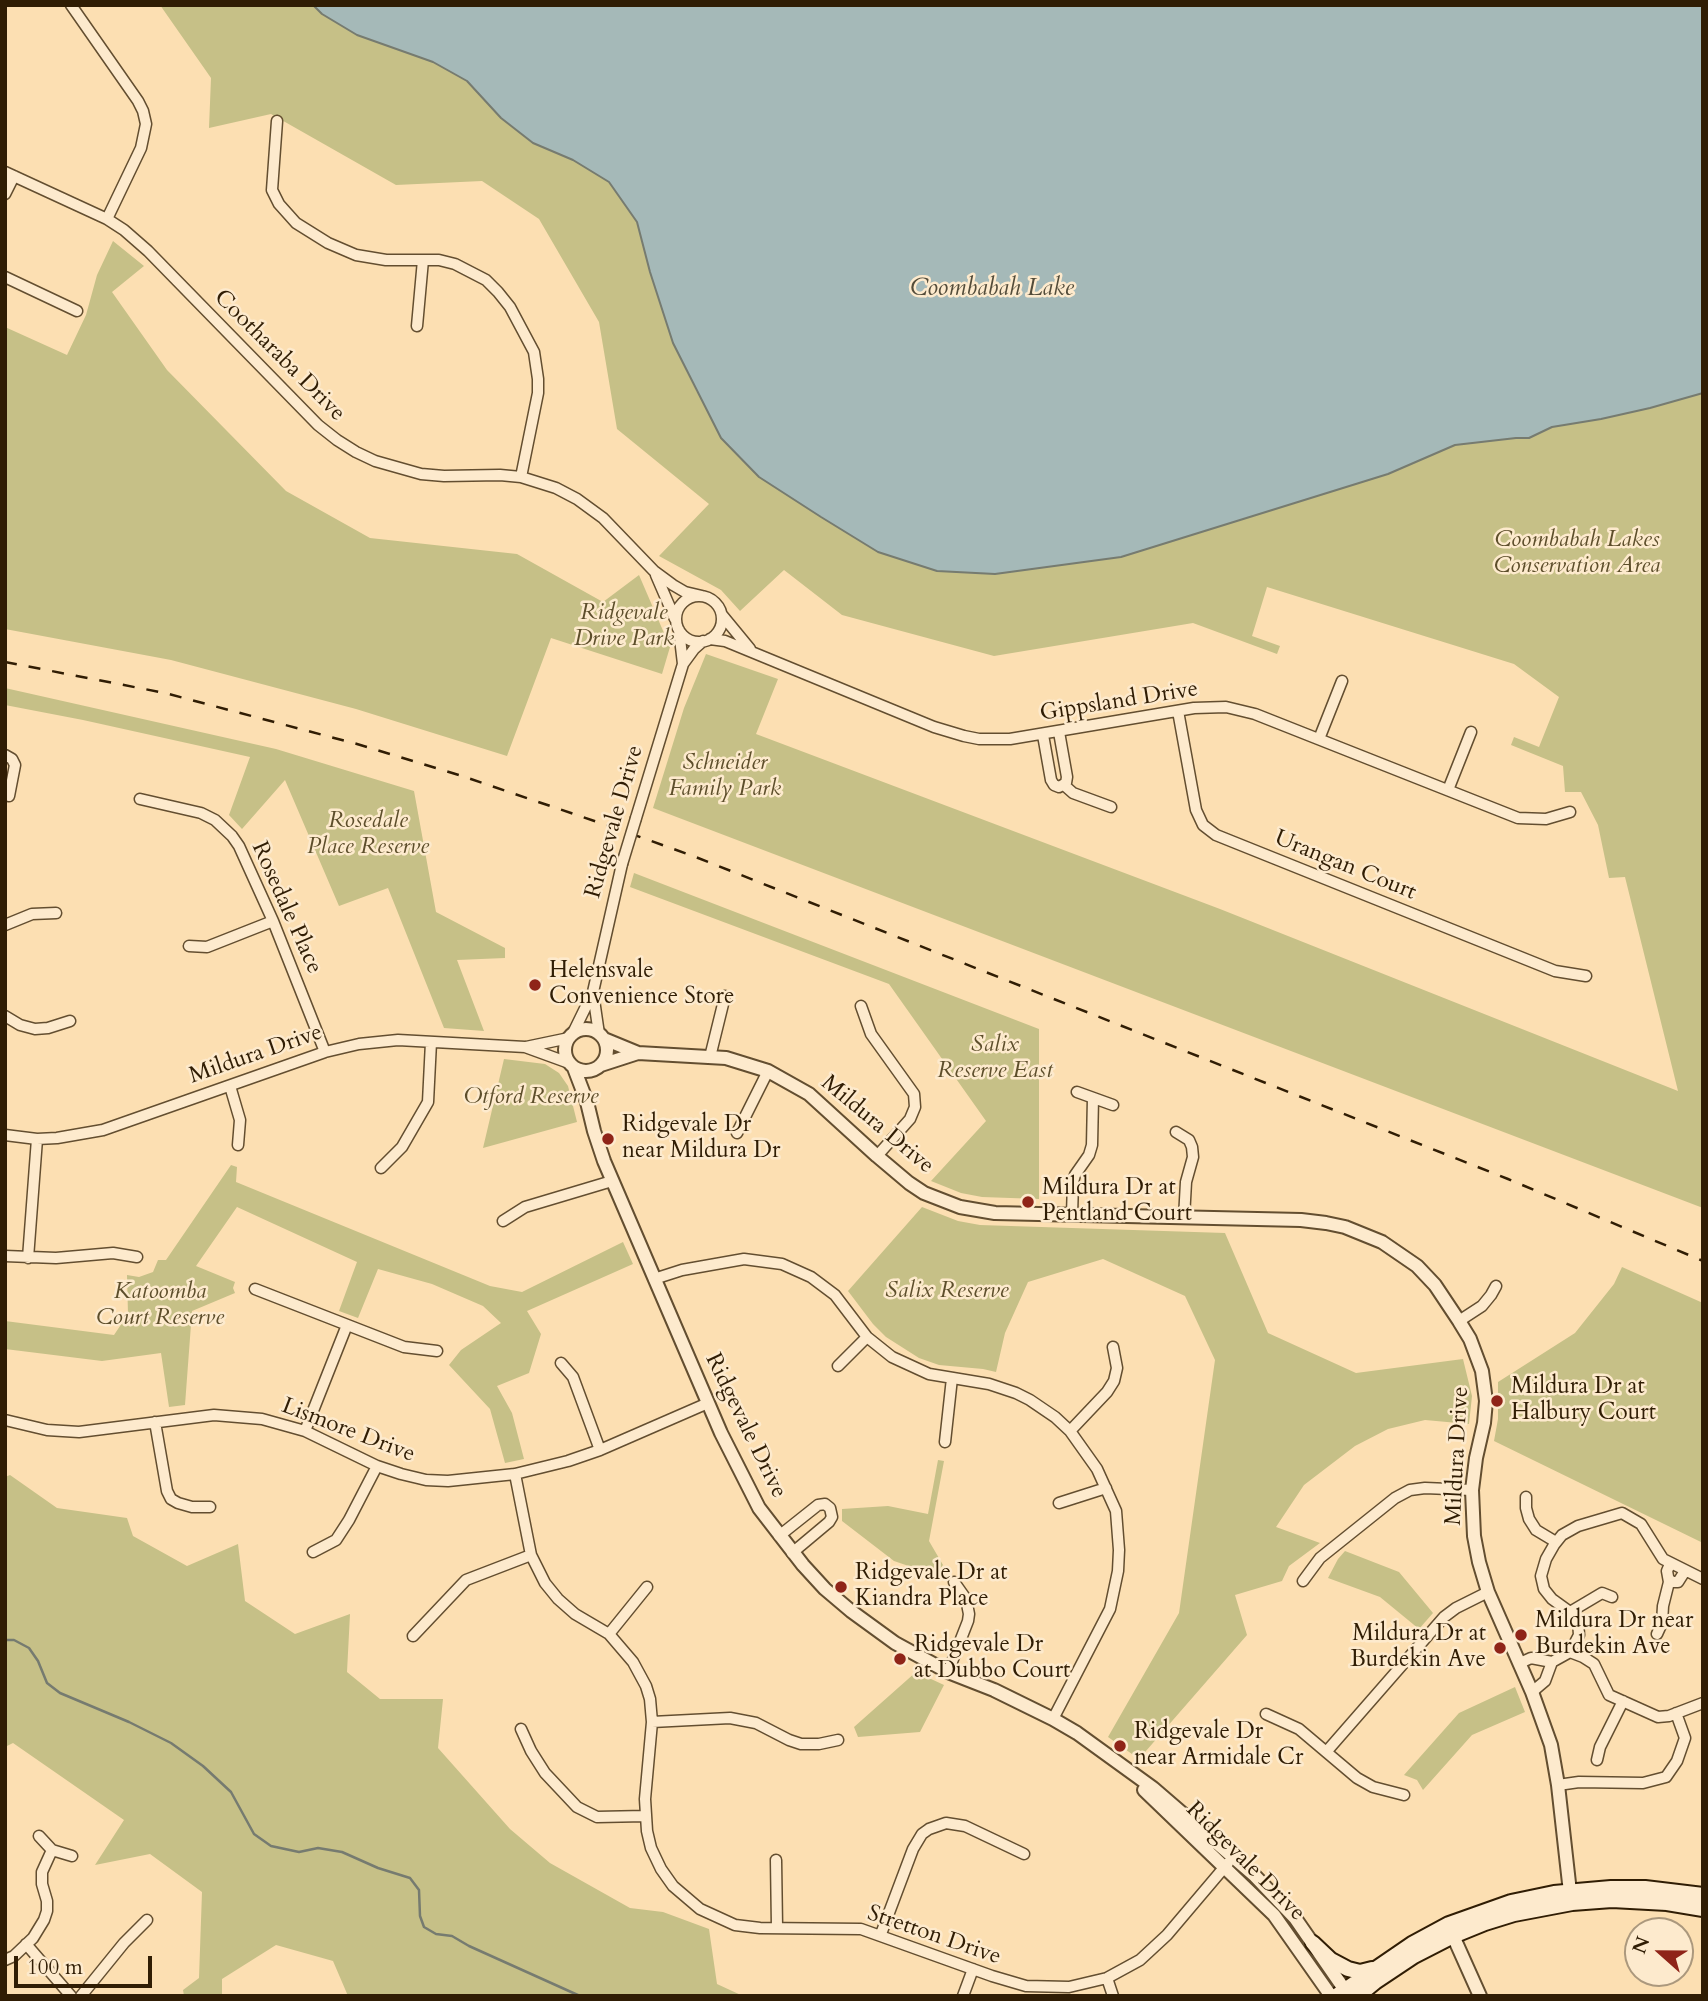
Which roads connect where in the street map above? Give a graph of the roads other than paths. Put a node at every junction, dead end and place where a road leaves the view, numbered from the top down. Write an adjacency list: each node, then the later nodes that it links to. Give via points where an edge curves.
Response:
1 (71, 5): 5 (street, via 143,111 141,148)
2 (277, 121): 6 (street, via 272,190 296,223 356,255)
3 (9, 174): 4 (street); 5 (street, Cootharaba Drive)
4 (5, 194)
5 (107, 219): 10 (street, Cootharaba Drive, via 148,251 302,410 337,440 375,461 421,474)
6 (423, 260): 9 (street); 10 (street, via 455,264 486,280 510,307 528,339 537,367 538,393)
7 (5, 277): 8 (street)
8 (77, 311)
9 (417, 326)
10 (521, 477): 11 (street, Cootharaba Drive, via 556,488 590,508)
11 (654, 571): 12 (street, Cootharaba Drive, via 685,592); 14 (street, Cootharaba Drive)
12 (702, 596): 13 (street, via 714,602); 14 (street, via 682,603 676,616)
13 (721, 614): 15 (street, via 720,628); 16 (street, Gippsland Drive)
14 (678, 626): 15 (street, via 689,639); 17 (street, Ridgevale Drive)
15 (707, 640): 16 (street, Gippsland Drive, via 725,641); 17 (street, Ridgevale Drive)
16 (753, 652): 22 (street, Gippsland Drive, via 948,732 997,740)
17 (683, 664): 36 (street, Ridgevale Drive, bridge, via 622,864)
18 (1342, 681): 23 (street)
19 (1178, 711): 20 (street, Gippsland Drive); 23 (street, Gippsland Drive, via 1234,708); 35 (street, Urangan Court, via 1196,810 1203,825 1216,835 1555,971)
20 (1059, 732): 22 (street, Gippsland Drive); 25 (street, via 1067,777)
21 (1471, 732): 26 (street)
22 (1043, 735): 25 (street, via 1051,780 1056,786)
23 (1319, 739): 26 (street, Gippsland Drive)
24 (5, 755): 27 (street, via 15,765)
25 (1064, 785): 29 (street)
26 (1448, 790): 30 (street, Gippsland Drive, via 1518,818 1546,819)
27 (9, 796)
28 (140, 799): 32 (street, Rosedale Place, via 201,813 225,828 239,846)
29 (1111, 807)
30 (1570, 812)
31 (55, 913): 33 (street, via 32,914)
32 (273, 921): 34 (street, via 207,947); 45 (street, Rosedale Place)
33 (5, 925)
34 (189, 946)
35 (1586, 976)
36 (593, 992): 41 (street, Ridgevale Drive); 42 (street, Ridgevale Drive)
37 (724, 996): 47 (street)
38 (861, 1006): 61 (street, via 871,1034 914,1094 915,1107 909,1119)
39 (5, 1016): 40 (street, via 35,1029)
40 (70, 1021)
41 (571, 1036): 42 (street, via 587,1029); 44 (street, Mildura Drive); 48 (street, via 564,1051)
42 (601, 1037): 46 (street, Mildura Drive); 49 (street, via 607,1052)
43 (431, 1042): 44 (street, Mildura Drive); 45 (street, Mildura Drive, via 377,1041); 62 (street, via 428,1102 402,1147)
44 (525, 1047): 48 (street, Mildura Drive)
45 (325, 1052): 51 (street, Mildura Drive)
46 (638, 1053): 47 (street, Mildura Drive); 49 (street, Mildura Drive)
47 (710, 1057): 50 (street, Mildura Drive)
48 (571, 1066): 49 (street, via 585,1072); 54 (street, Ridgevale Drive)
49 (599, 1067): 54 (street, Ridgevale Drive)
50 (768, 1071): 57 (street); 61 (street, Mildura Drive, via 808,1094)
51 (230, 1086): 59 (street, Mildura Drive, via 103,1130); 60 (street, via 240,1120)
52 (1077, 1092): 53 (street)
53 (1093, 1098): 55 (street); 64 (street, via 1092,1145 1075,1174)
54 (587, 1102): 63 (street, Ridgevale Drive)
55 (1113, 1105)
56 (1176, 1132): 65 (street, via 1189,1140 1193,1157)
57 (737, 1133)
58 (5, 1135): 59 (street, Mildura Drive)
59 (37, 1139): 69 (street)
60 (238, 1145)
61 (877, 1156): 64 (street, Mildura Drive, via 924,1193 960,1207)
62 (381, 1168)
63 (612, 1181): 66 (street, via 524,1207); 70 (street, Ridgevale Drive)
64 (1072, 1215): 65 (street, Mildura Drive)
65 (1184, 1217): 73 (street, Mildura Drive, via 1314,1222 1365,1234 1416,1266)
66 (503, 1221)
67 (5, 1256): 69 (street)
68 (137, 1257): 69 (street, via 113,1253)
69 (28, 1258)
70 (654, 1279): 75 (street, via 744,1259 782,1264 835,1295); 81 (street, Ridgevale Drive)
71 (1496, 1286): 73 (street, via 1482,1306)
72 (255, 1289): 74 (street)
73 (1459, 1321): 91 (street, Mildura Drive, via 1477,1354 1486,1401)
74 (347, 1325): 77 (street, via 404,1347); 84 (street)
75 (867, 1337): 79 (street); 80 (street, via 909,1367)
76 (1113, 1348): 85 (street, via 1114,1381)
77 (437, 1351)
78 (561, 1363): 87 (street, via 573,1377)
79 (838, 1366)
80 (952, 1378): 85 (street, via 1016,1393); 86 (street)
81 (708, 1403): 87 (street, Lismore Drive); 95 (street, Ridgevale Drive, via 745,1483)
82 (5, 1420): 83 (street, Lismore Drive, via 79,1432)
83 (155, 1422): 84 (street, Lismore Drive, via 238,1416); 94 (street, via 171,1499 192,1507)
84 (304, 1431): 88 (street, Lismore Drive)
85 (1070, 1431): 90 (street)
86 (945, 1442)
87 (600, 1450): 89 (street, Lismore Drive)
88 (377, 1465): 89 (street, Lismore Drive, via 426,1480); 97 (street, via 336,1540)
89 (515, 1474): 99 (street, Stretton Drive)
90 (1105, 1488): 93 (street); 122 (street, via 1116,1511 1116,1589 1100,1632)
91 (1472, 1490): 104 (street, via 1425,1488 1395,1498 1320,1558); 107 (street, Mildura Drive, via 1474,1536)
92 (1527, 1497): 96 (street, via 1529,1519 1536,1530)
93 (1059, 1503)
94 (210, 1507)
95 (779, 1536): 98 (street, Ridgevale Drive); 98 (street, via 818,1505 830,1508 831,1520)
96 (1556, 1542): 100 (street, via 1578,1526 1622,1513 1641,1524 1662,1559); 109 (street, via 1541,1576 1552,1599)
97 (313, 1552)
98 (792, 1553): 116 (street, Ridgevale Drive, via 875,1630)
99 (531, 1555): 110 (street, Stretton Drive, via 558,1599); 112 (street, via 466,1580)
100 (1670, 1564): 101 (street); 102 (street)
101 (1685, 1572): 102 (street, via 1678,1583); 103 (street)
102 (1669, 1579): 111 (street)
103 (1703, 1579)
104 (1303, 1581)
105 (954, 1582): 116 (street, via 969,1614)
106 (647, 1587): 110 (street)
107 (1489, 1592): 115 (street, Mildura Drive); 126 (street, via 1444,1617)
108 (1612, 1597): 109 (street, via 1602,1593)
109 (1570, 1612): 113 (street, via 1578,1621 1579,1635)
110 (609, 1633): 123 (street, Stretton Drive, via 641,1673)
111 (1657, 1634)
112 (413, 1636)
113 (1570, 1652): 114 (street); 118 (street, via 1594,1664 1609,1695)
114 (1552, 1662): 115 (street, via 1531,1658); 117 (street, via 1545,1681)
115 (1520, 1663): 117 (street, Mildura Drive)
116 (948, 1672): 122 (street, Ridgevale Drive)
117 (1532, 1692): 128 (street, Mildura Drive, via 1551,1745)
118 (1623, 1702): 120 (street, via 1658,1717); 127 (street)
119 (1703, 1703): 120 (street)
120 (1676, 1713): 128 (street, via 1685,1738 1666,1777 1643,1783)
121 (1266, 1714): 126 (street, via 1299,1729)
122 (1053, 1719): 136 (street, Ridgevale Drive, via 1153,1788)
123 (652, 1722): 125 (street, via 730,1718 756,1723 801,1744); 130 (street, Stretton Drive)
124 (521, 1729): 130 (street, via 545,1773 577,1807 597,1817)
125 (838, 1740)
126 (1327, 1751): 129 (street, via 1357,1778)
127 (1597, 1760)
128 (1558, 1784): 138 (street, Mildura Drive)
129 (1404, 1796)
130 (645, 1816): 141 (street, Stretton Drive, via 661,1870 688,1901 736,1924)
131 (40, 1836): 132 (street)
132 (52, 1850): 134 (street); 145 (street, via 42,1872 47,1911)
133 (1024, 1854): 143 (street, via 965,1826 946,1823 929,1829 913,1849)
134 (72, 1856)
135 (776, 1860): 141 (street)
136 (1229, 1862): 144 (street, Ridgevale Drive, via 1255,1876); 149 (street, Stretton Drive, via 1153,1948); 150 (street, Ridgevale Drive)
137 (1703, 1895): 138 (main road, via 1611,1888)
138 (1571, 1897): 139 (main road); 142 (main road, via 1553,1893 1511,1902 1472,1914)
139 (1703, 1909)
140 (147, 1920): 152 (street)
141 (778, 1927): 143 (street, Stretton Drive, via 861,1928)
142 (1451, 1930): 148 (main road, via 1412,1944); 155 (main road); 156 (street)
143 (881, 1934): 147 (street, Stretton Drive)
144 (1313, 1943): 148 (main road, via 1348,1969); 150 (street, Ridgevale Drive)
145 (26, 1944): 146 (street); 151 (street)
146 (5, 1960)
147 (973, 1969): 149 (street, Stretton Drive, via 1026,1986 1050,1988); 153 (street)
148 (1373, 1969): 150 (main road)
149 (1107, 1978): 154 (street)
150 (1340, 1994)
151 (71, 1996)
152 (81, 1996)
153 (963, 1996)
154 (1113, 1996)
155 (1358, 1996)
156 (1480, 1996)

